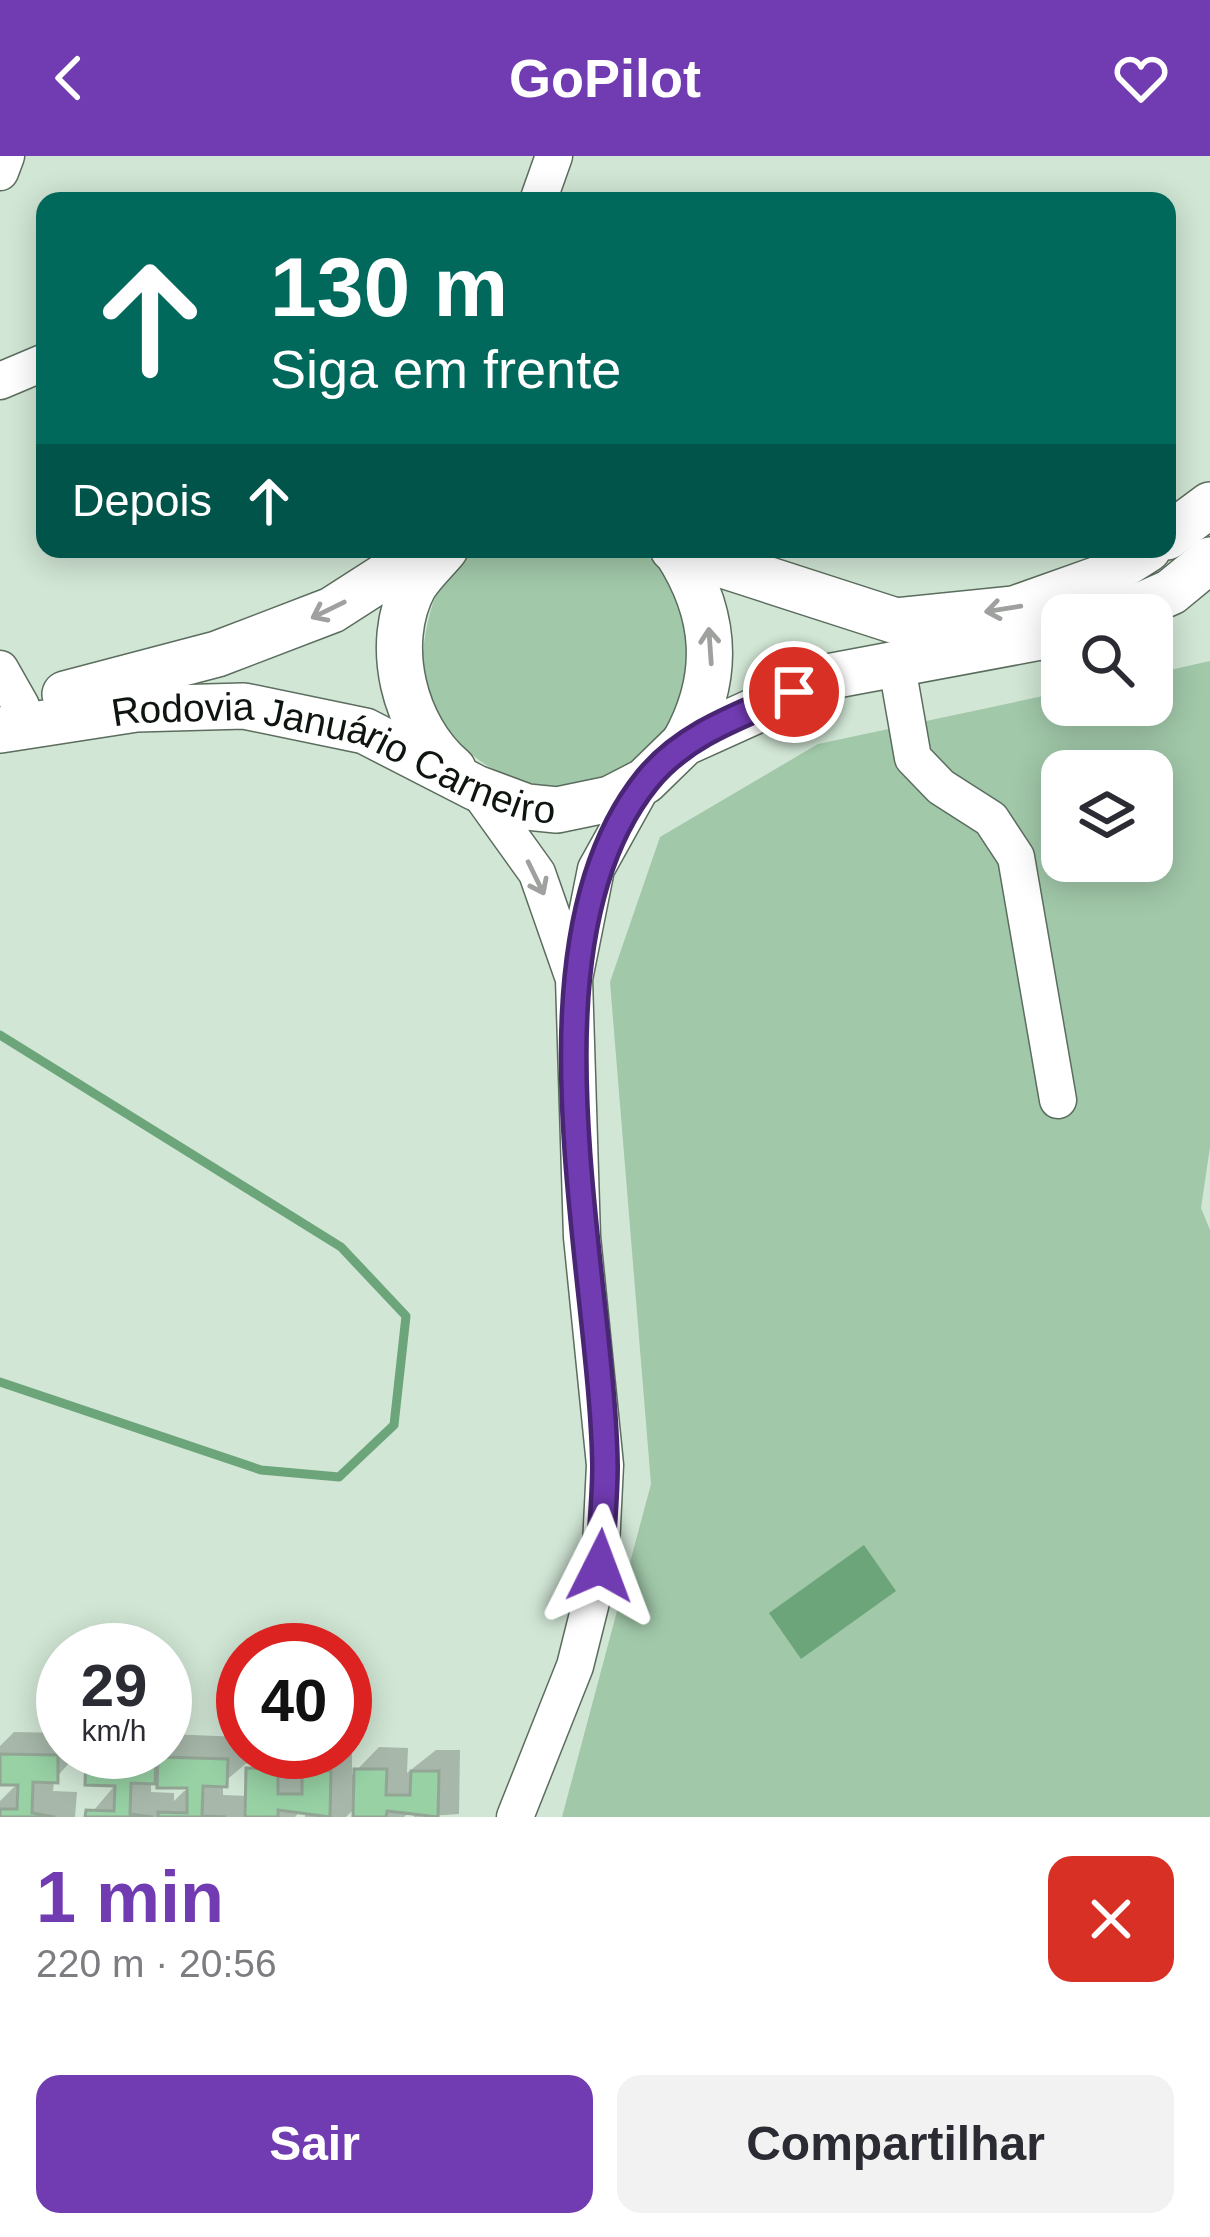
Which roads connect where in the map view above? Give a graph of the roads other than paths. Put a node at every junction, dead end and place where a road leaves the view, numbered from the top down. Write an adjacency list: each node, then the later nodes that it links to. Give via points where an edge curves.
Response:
1 (6, 156): 3 (street)
2 (554, 156): 4 (street)
3 (0, 172)
4 (541, 192)
5 (36, 366): 6 (street)
6 (0, 381)
7 (1210, 505): 8 (main road)
8 (1176, 530)
9 (412, 558): 18 (main road, Rodovia Januário Carneiro, one-way to 18, via 313,618 217,654)
10 (437, 558): 21 (main road, via 414,586 400,638 404,692 442,760)
11 (679, 558): 19 (main road, one-way to 11, via 712,664 695,581)
12 (699, 558): 13 (main road, one-way to 12, via 1014,609 896,621)
13 (1134, 558)
14 (1210, 560): 15 (main road)
15 (1190, 584)
16 (1041, 637): 17 (main road, Rodovia Januário Carneiro)
17 (896, 661): 19 (main road, Rodovia Januário Carneiro, via 832,676); 23 (street, via 914,758 991,819 1016,857)
18 (5, 704): 21 (main road, Rodovia Januário Carneiro, via 244,706 365,731)
19 (684, 743): 20 (main road, Rodovia Januário Carneiro)
20 (645, 782): 21 (main road, Rodovia Januário Carneiro, via 610,800 557,810); 22 (street, via 596,869)
21 (476, 788): 22 (street, one-way to 22, via 537,873)
22 (574, 979): 24 (street, via 582,1237 605,1465 600,1566 575,1666)
23 (1058, 1100)
24 (515, 1817)

